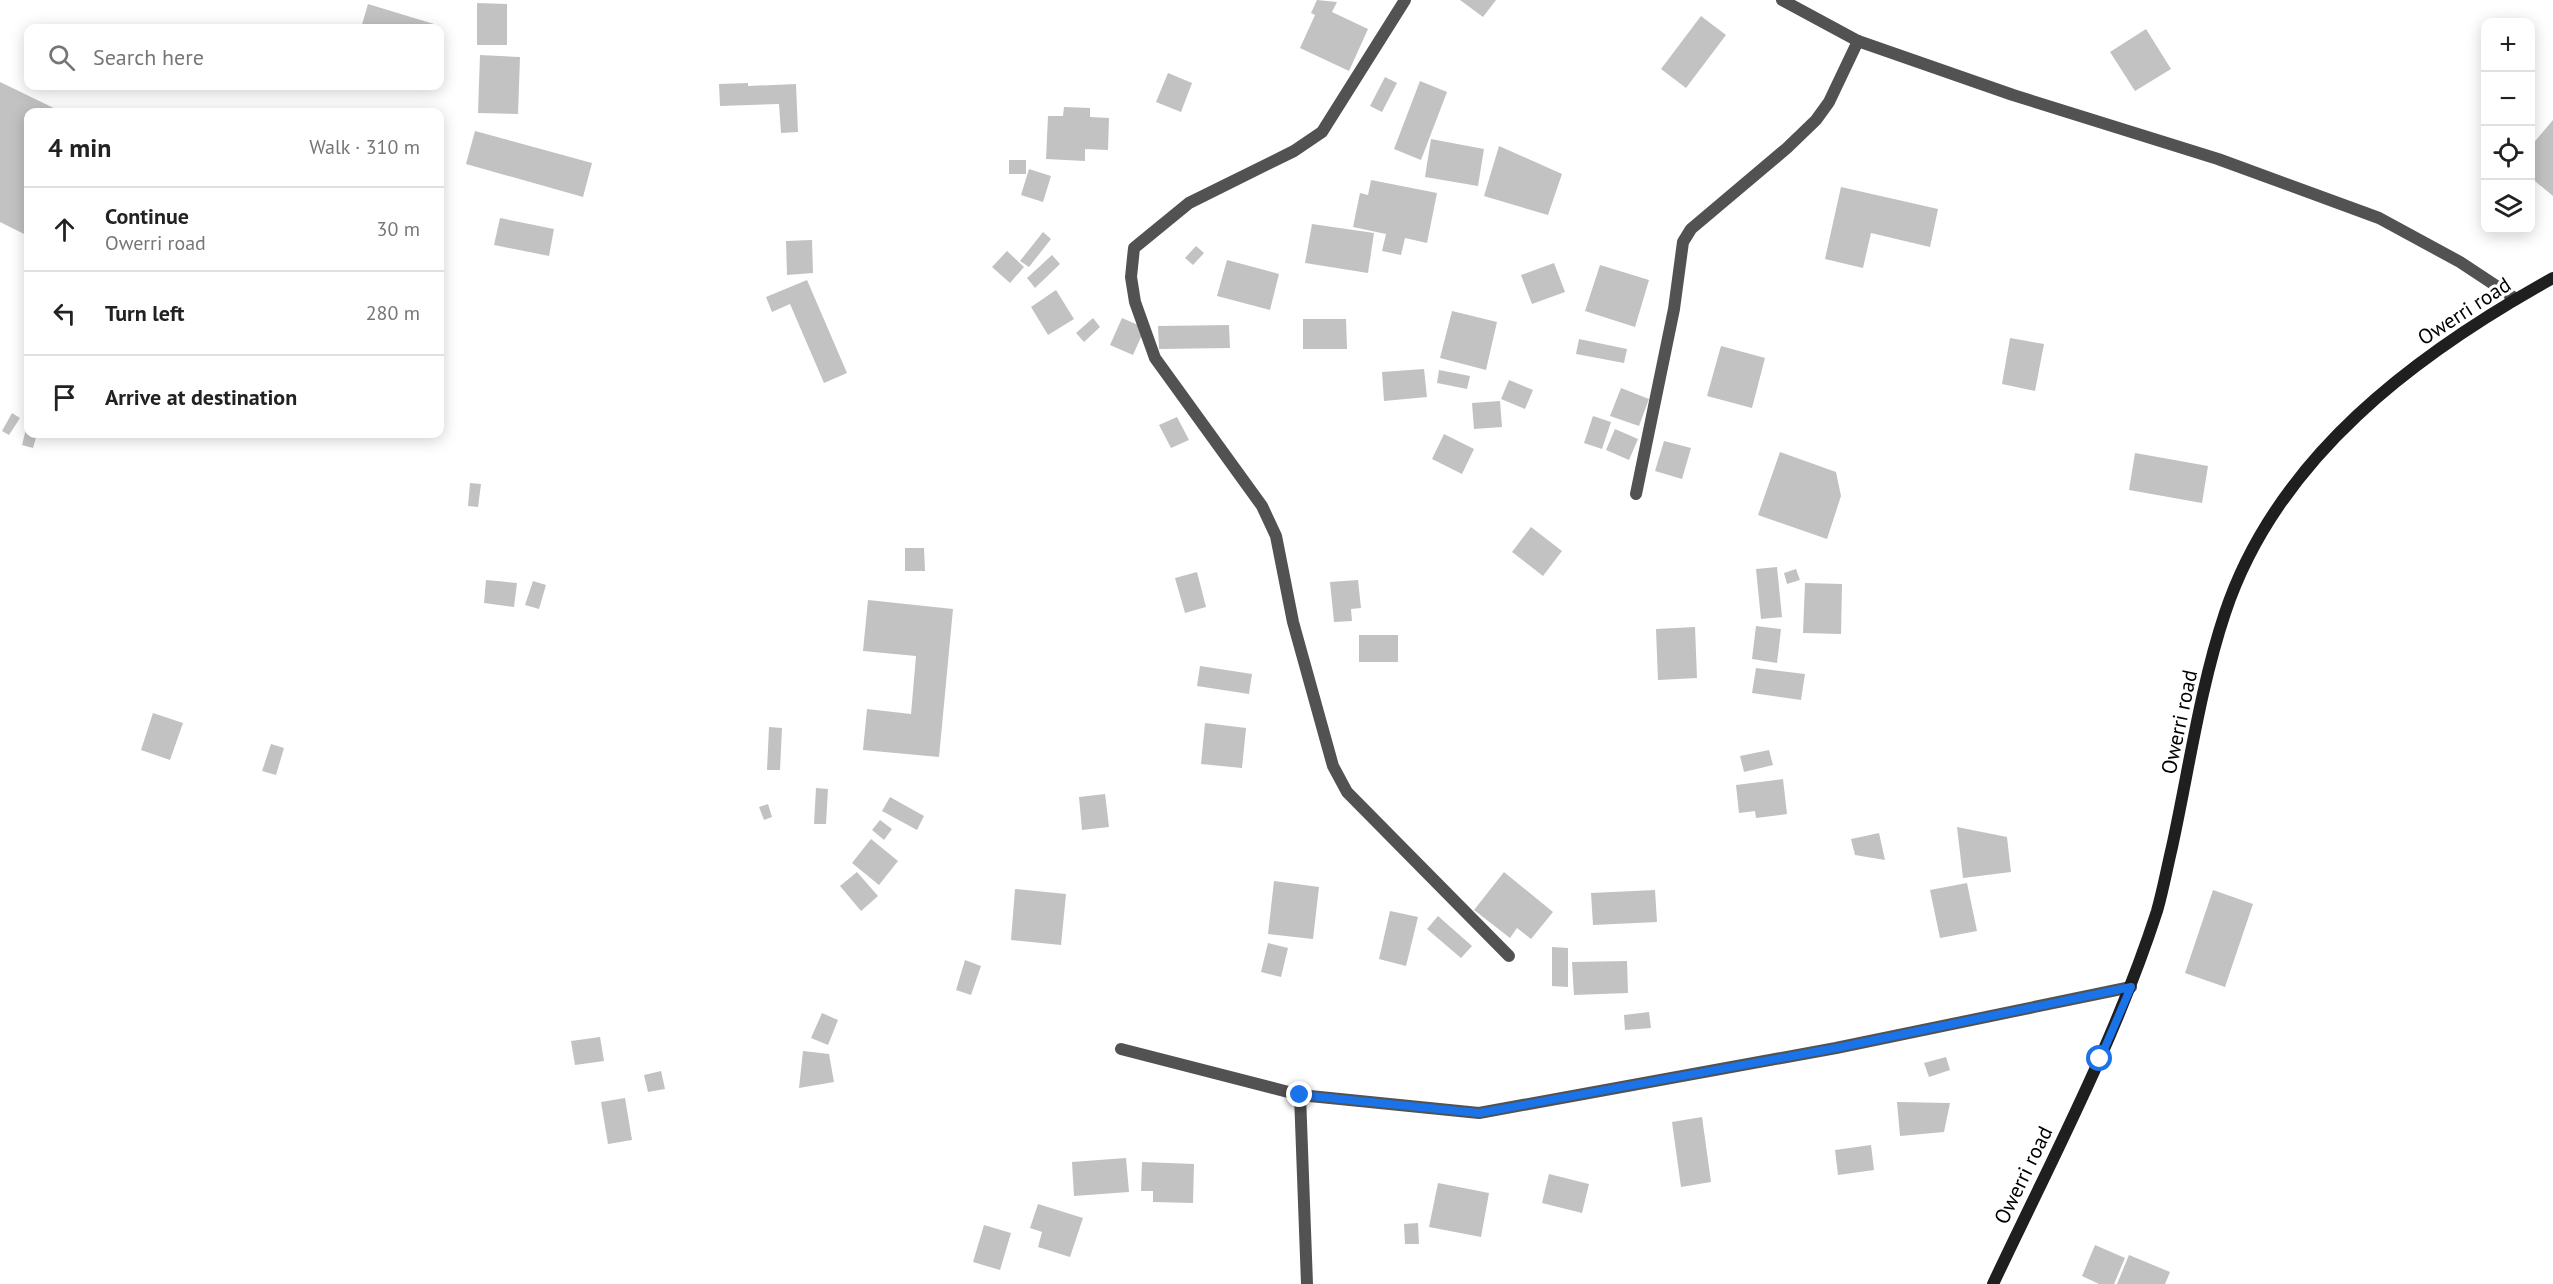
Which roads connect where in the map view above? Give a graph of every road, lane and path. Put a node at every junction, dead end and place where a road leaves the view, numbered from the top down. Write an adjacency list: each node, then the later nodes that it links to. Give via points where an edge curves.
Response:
1 (1405, 0): 7 (street, via 1322,132 1294,151 1190,203 1134,248 1131,277 1135,302 1155,358 1262,506 1276,536 1293,622 1337,775 1347,792)
2 (1782, 0): 3 (street)
3 (1858, 41): 5 (street, via 2013,95 2218,159 2379,218); 6 (street, via 1829,102 1816,120 1691,229 1683,242 1674,309)
4 (2553, 278): 5 (main road, Owerri road)
5 (2516, 298): 8 (main road, Owerri road, via 2374,398 2332,439 2253,546 2226,611 2207,679 2158,907)
6 (1636, 494)
7 (1509, 956)
8 (2131, 987): 10 (street, via 1836,1048 1479,1113); 12 (main road, Owerri road)
9 (1121, 1049): 10 (street)
10 (1300, 1095): 11 (street)
11 (1306, 1284)
12 (1993, 1284)

